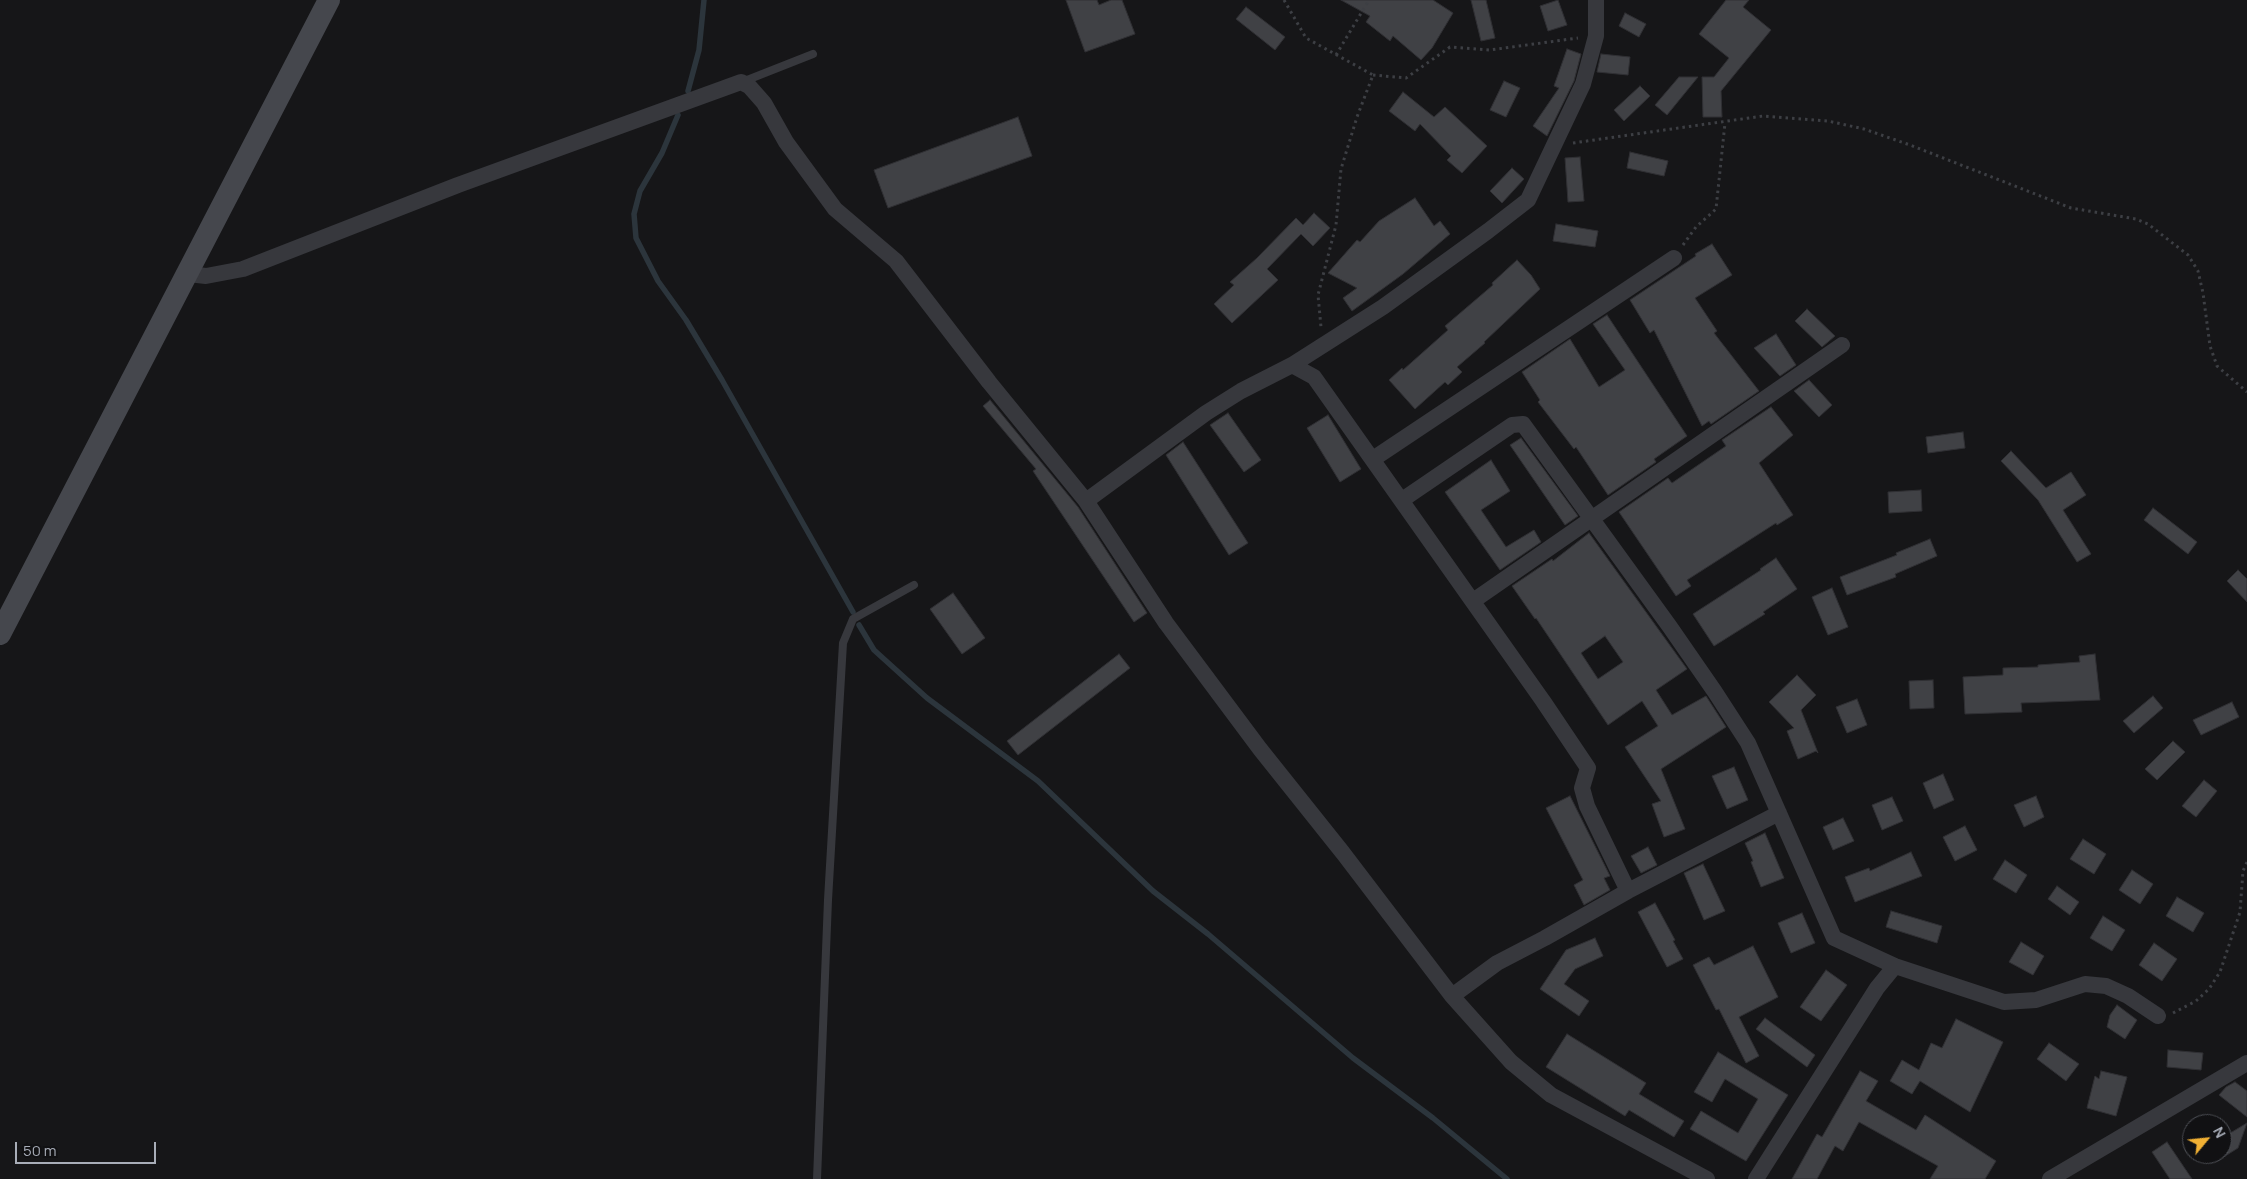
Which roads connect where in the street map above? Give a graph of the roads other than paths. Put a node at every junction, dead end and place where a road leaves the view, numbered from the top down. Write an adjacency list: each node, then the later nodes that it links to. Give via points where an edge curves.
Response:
1 (329, 0): 6 (main road)
2 (1596, 0): 8 (street, via 1596,36 1583,84 1528,200 1391,301)
3 (813, 54): 4 (lane)
4 (740, 82): 6 (street, via 458,185 243,269 206,276); 11 (street, via 749,86 764,103 786,142 835,209 896,261)
5 (1674, 258): 9 (street)
6 (188, 274): 15 (main road)
7 (1842, 345): 12 (street)
8 (1292, 365): 9 (street, via 1314,377); 11 (street, via 1206,413)
9 (1373, 459): 10 (street)
10 (1402, 500): 12 (street, via 1512,425 1523,424); 14 (street)
11 (1086, 501): 19 (street, via 1166,624)
12 (1592, 519): 14 (street); 16 (street, via 1748,743)
13 (914, 586): 22 (lane, via 853,619 843,643 828,900)
14 (1473, 601): 17 (street, via 1588,768 1582,788 1586,806)
15 (0, 634)
16 (1779, 813): 17 (street); 18 (street, via 1834,938)
17 (1628, 891): 19 (street, via 1496,963)
18 (1895, 966): 20 (street, via 2004,1002 2036,1000 2085,984 2106,986); 24 (street, via 1877,988)
19 (1452, 996): 23 (street, via 1511,1062 1551,1095)
20 (2158, 1016)
21 (2247, 1063): 25 (street)
22 (817, 1179)
23 (1707, 1179)
24 (1756, 1179)
25 (2050, 1179)

